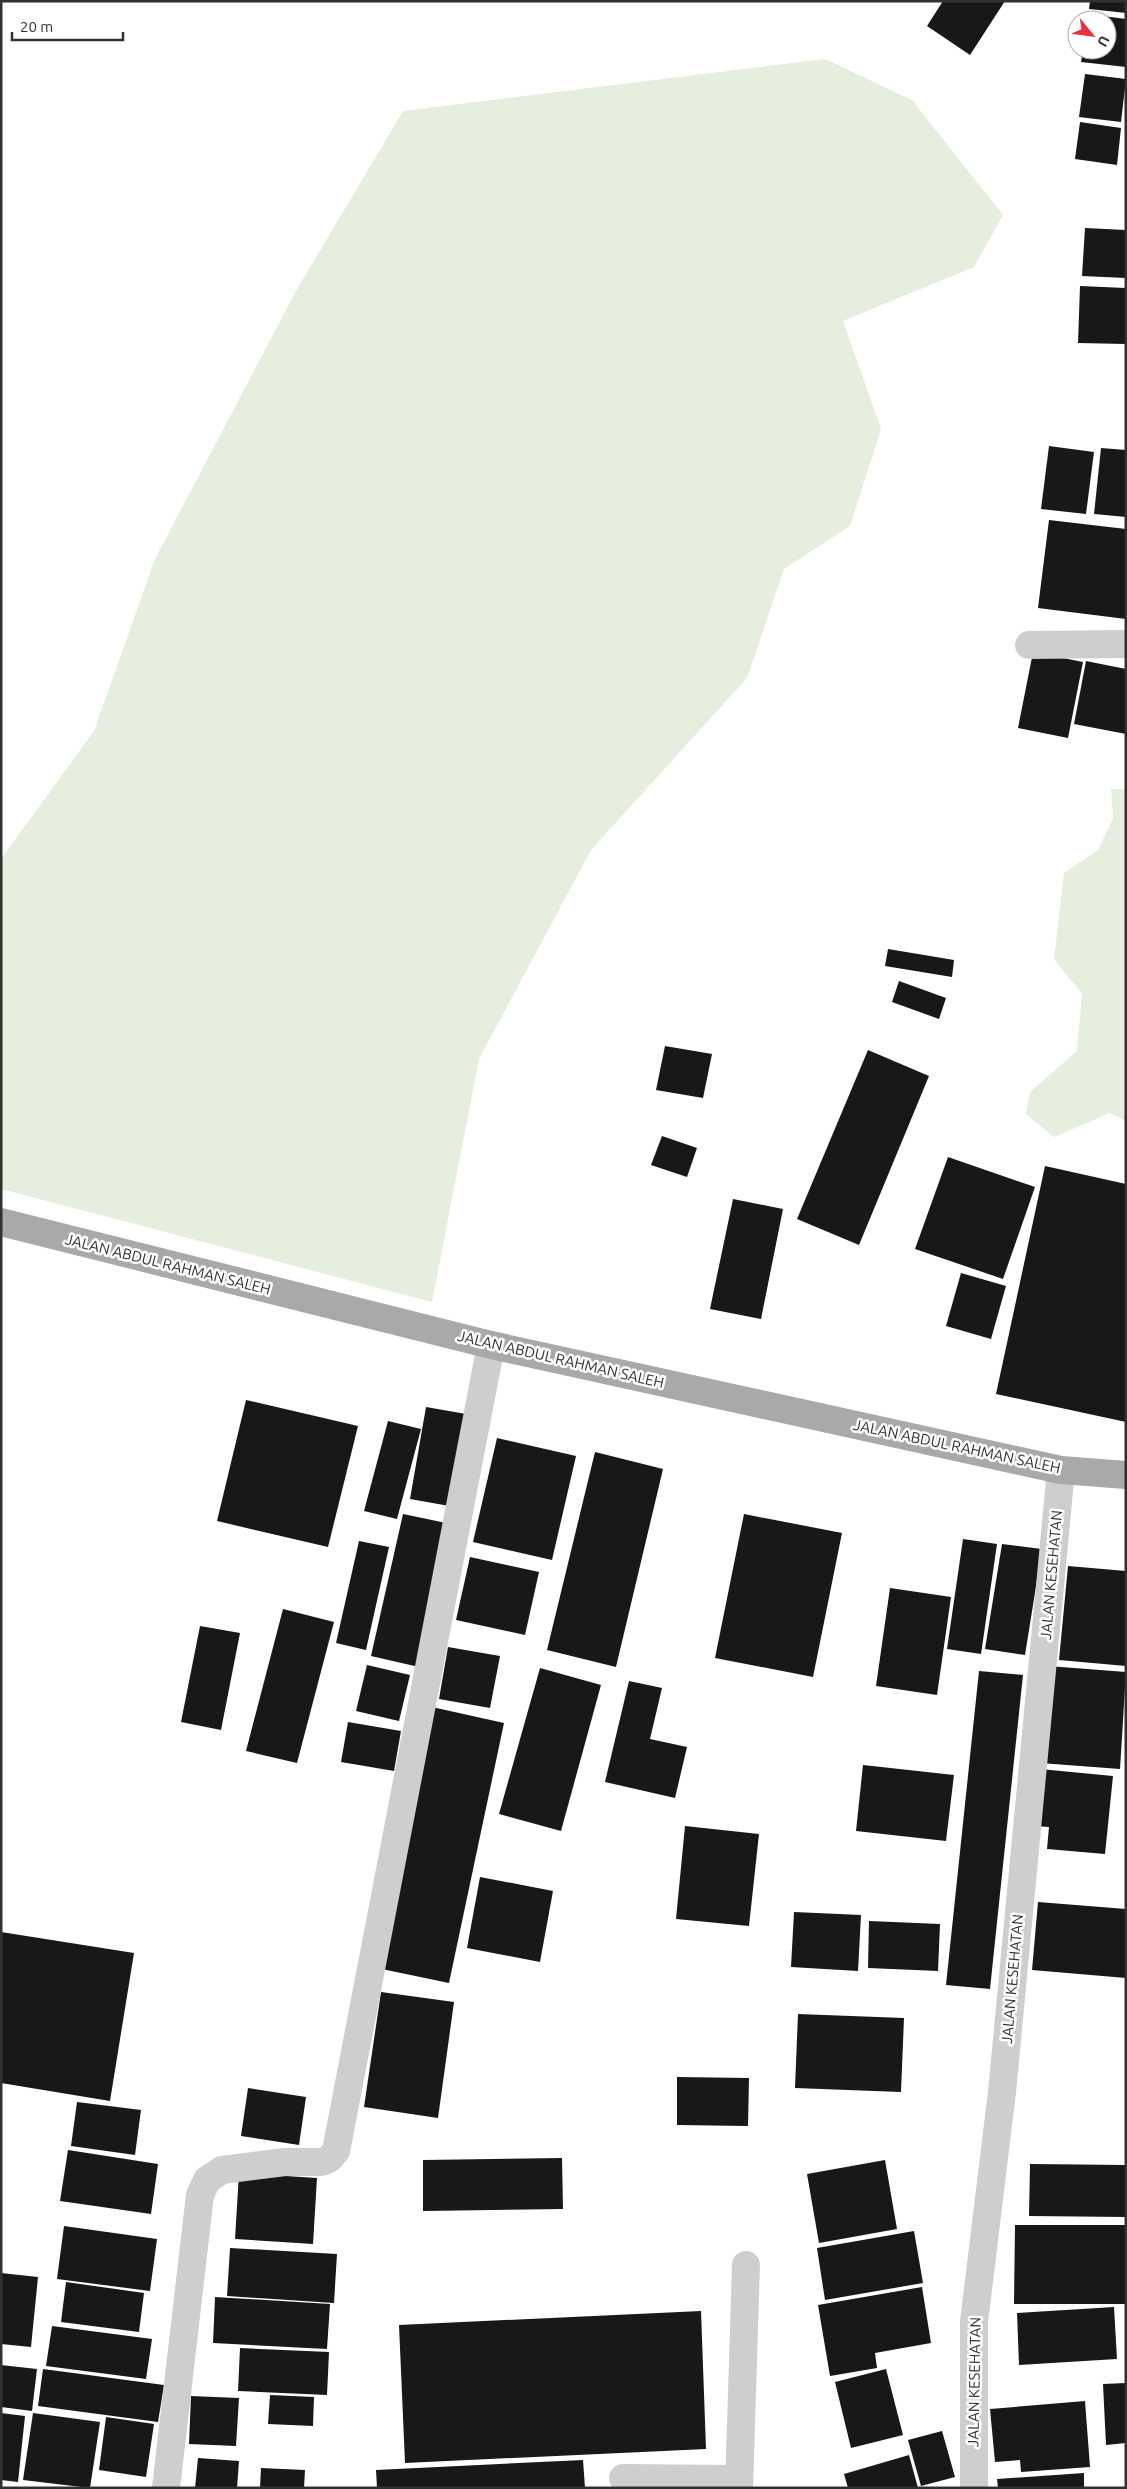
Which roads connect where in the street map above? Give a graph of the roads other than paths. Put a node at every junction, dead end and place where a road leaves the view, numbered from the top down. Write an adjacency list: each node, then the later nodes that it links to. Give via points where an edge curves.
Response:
1 (1126, 644): 2 (street)
2 (1029, 645)
3 (1, 1222): 4 (main road, JALAN ABDUL RAHMAN SALEH)
4 (490, 1344): 5 (main road, JALAN ABDUL RAHMAN SALEH); 10 (street, via 336,2151 322,2162 285,2162 222,2170 207,2180 200,2195)
5 (1060, 1470): 6 (main road, JALAN ABDUL RAHMAN SALEH); 11 (street, JALAN KESEHATAN, via 1002,2092 974,2322)
6 (1126, 1475)
7 (746, 2265): 9 (street)
8 (623, 2478): 9 (street)
9 (739, 2483)
10 (166, 2488)
11 (974, 2488)

